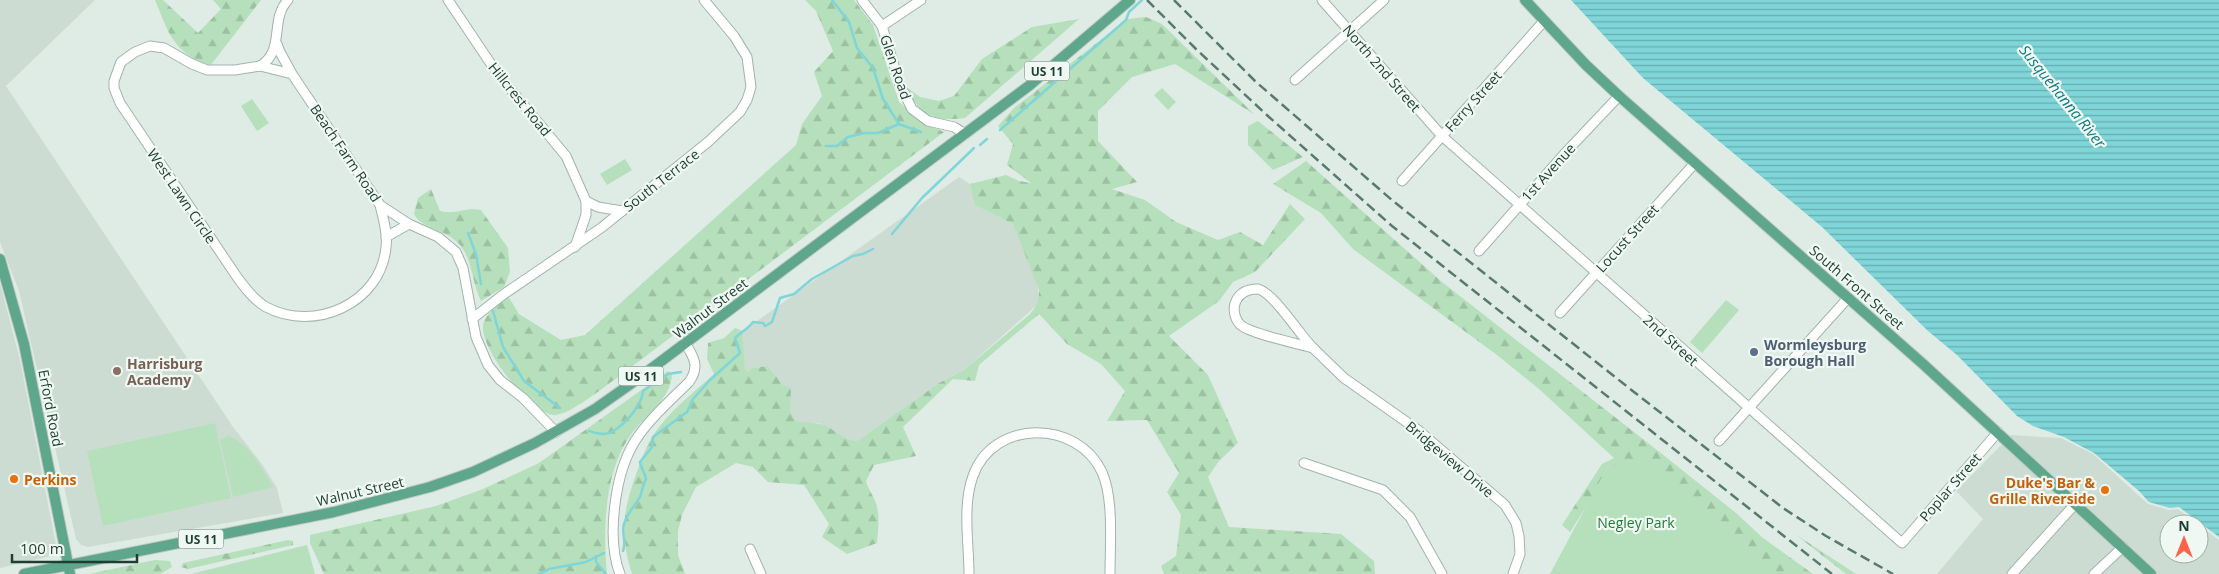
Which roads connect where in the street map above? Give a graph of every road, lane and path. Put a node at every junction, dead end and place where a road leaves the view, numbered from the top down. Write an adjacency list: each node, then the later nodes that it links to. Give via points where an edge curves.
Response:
1 (288, 0): 13 (street, via 279,16)
2 (448, 0): 22 (street, Hillcrest Road, via 497,74 566,156)
3 (704, 0): 25 (street, South Terrace, via 747,57 751,78 749,95 731,123)
4 (862, 0): 11 (street, Glen Road)
5 (921, 0): 11 (street)
6 (1130, 0): 18 (main road, Walnut Street / US 11, via 1030,85)
7 (1322, 0): 12 (street, North 2nd Street)
8 (1384, 0): 12 (street)
9 (1525, 0): 10 (main road, South Front Street)
10 (1544, 21): 17 (main road, South Front Street); 19 (street, Ferry Street)
11 (882, 26): 18 (street, Glen Road, via 900,85 912,109 928,121 954,127)
12 (1349, 31): 16 (street); 19 (street, North 2nd Street)
13 (277, 44): 14 (street, via 266,63); 15 (street, Beach Farm Road)
14 (260, 66): 15 (street); 27 (street, West Lawn Circle, via 206,70 164,48 150,46 123,59 114,88 120,103 227,264 251,295 266,306 284,313 313,316 350,304 367,289 380,269)
15 (292, 74): 24 (street, Beach Farm Road)
16 (1295, 80)
17 (1619, 96): 20 (main road, South Front Street); 23 (street, 1st Avenue)
18 (965, 134): 35 (main road, Walnut Street / US 11)
19 (1442, 136): 21 (street, Ferry Street); 23 (street, 2nd Street)
20 (1695, 163): 31 (street, Locust Street); 32 (main road, South Front Street)
21 (1402, 181)
22 (586, 201): 25 (street, via 598,207); 28 (street, via 586,215)
23 (1518, 204): 29 (street, 1st Avenue); 31 (street, 2nd Street)
24 (380, 205): 26 (street, Beach Farm Road); 27 (street, West Lawn Circle)
25 (622, 211): 28 (street, South Terrace)
26 (409, 224): 27 (street); 34 (street, Beach Farm Road, via 448,244 459,258)
27 (386, 238)
28 (575, 247): 34 (street, South Terrace)
29 (1478, 251)
30 (0, 259): 46 (main road, Erford Road, via 24,344)
31 (1595, 273): 33 (street, Locust Street); 37 (street, 2nd Street)
32 (1848, 298): 37 (street); 39 (main road, South Front Street)
33 (1560, 313)
34 (472, 319): 38 (street, Beach Farm Road, via 481,350 495,374)
35 (685, 343): 38 (main road, Walnut Street / US 11, via 614,396); 48 (street, via 694,358 696,372 640,434 623,470 614,529 614,558)
36 (1313, 348): 36 (street, Bridgeview Drive, via 1243,327 1234,313 1238,297 1248,290 1264,290); 53 (street, Bridgeview Drive, via 1344,378 1418,430 1505,505 1516,523 1519,536 1520,554)
37 (1748, 408): 40 (street); 43 (street, 2nd Street)
38 (556, 432): 46 (main road, Walnut Street / US 11, via 494,463 430,488)
39 (1998, 432): 42 (main road, South Front Street); 43 (street, Poplar Street)
40 (1719, 441)
41 (1304, 463): 52 (street, via 1383,490 1410,517)
42 (2076, 503): 44 (main road, South Front Street); 54 (street)
43 (1902, 543)
44 (2123, 547): 55 (street); 56 (main road, South Front Street)
45 (750, 549): 49 (street)
46 (69, 570): 47 (main road, US 11)
47 (24, 574)
48 (620, 574)
49 (761, 574)
50 (969, 574): 51 (street, via 968,497 975,469 986,454 1011,438 1030,432 1062,436 1084,449 1103,474 1108,502)
51 (1110, 574)
52 (1442, 574)
53 (1513, 574)
54 (2012, 574)
55 (2094, 574)
56 (2151, 574)

